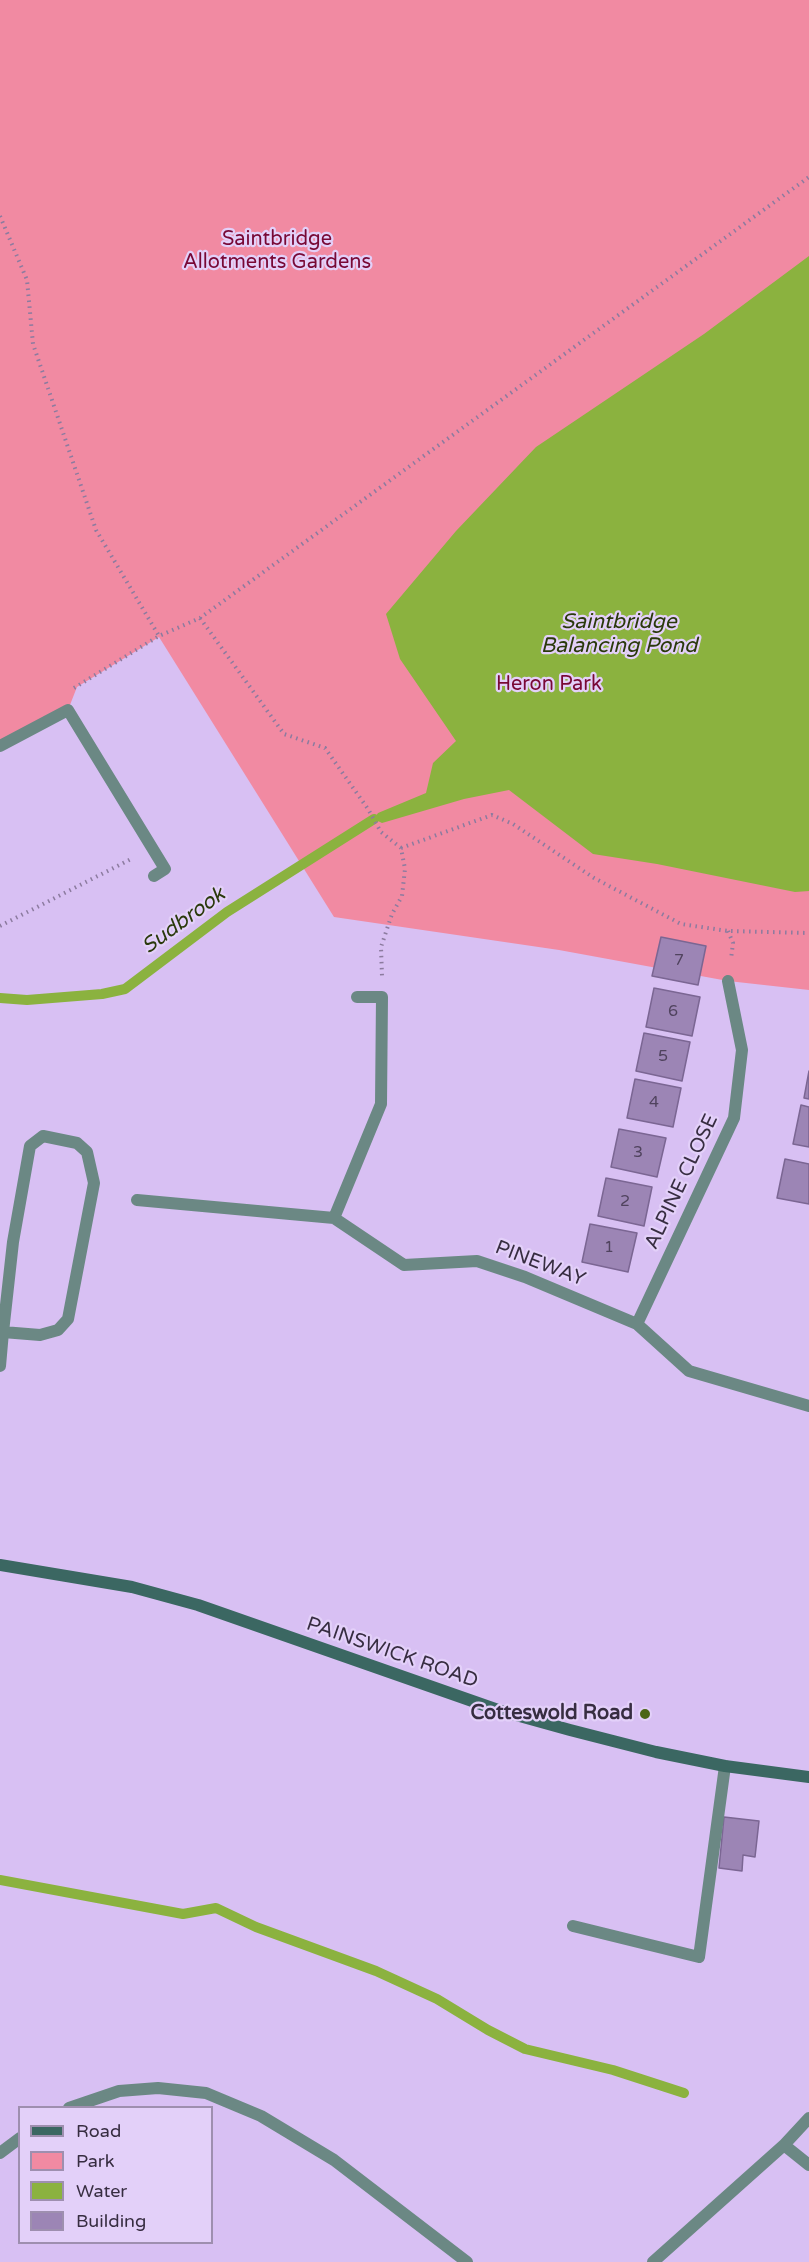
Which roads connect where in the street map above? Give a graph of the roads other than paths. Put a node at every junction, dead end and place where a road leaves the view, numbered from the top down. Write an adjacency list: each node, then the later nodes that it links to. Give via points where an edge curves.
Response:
1 (0, 746): 2 (street, via 68,710 165,869)
2 (154, 876)
3 (728, 981): 7 (street, ALPINE CLOSE, via 742,1050 734,1118)
4 (357, 997): 6 (street, via 382,997 381,1104)
5 (137, 1200): 6 (street, PINEWAY)
6 (334, 1218): 7 (street, PINEWAY, via 404,1265 477,1261)
7 (637, 1324): 10 (street, PINEWAY, via 689,1371)
8 (3, 1332): 8 (street, via 13,1242 30,1146 43,1137 77,1143 87,1152 94,1183 68,1320 58,1330 40,1335); 9 (street)
9 (0, 1366)
10 (809, 1406)
11 (0, 1565): 12 (main road, PAINSWICK ROAD, via 132,1587 198,1605 498,1710)
12 (724, 1766): 13 (main road, PAINSWICK ROAD); 14 (street, via 699,1957)
13 (809, 1777)
14 (573, 1926)
15 (75, 2106): 21 (street, via 119,2091 158,2088 206,2093 261,2116 334,2160)
16 (809, 2118): 18 (street)
17 (18, 2140): 19 (street)
18 (784, 2145): 20 (street); 22 (street)
19 (0, 2153)
20 (809, 2164)
21 (467, 2262)
22 (653, 2262)

